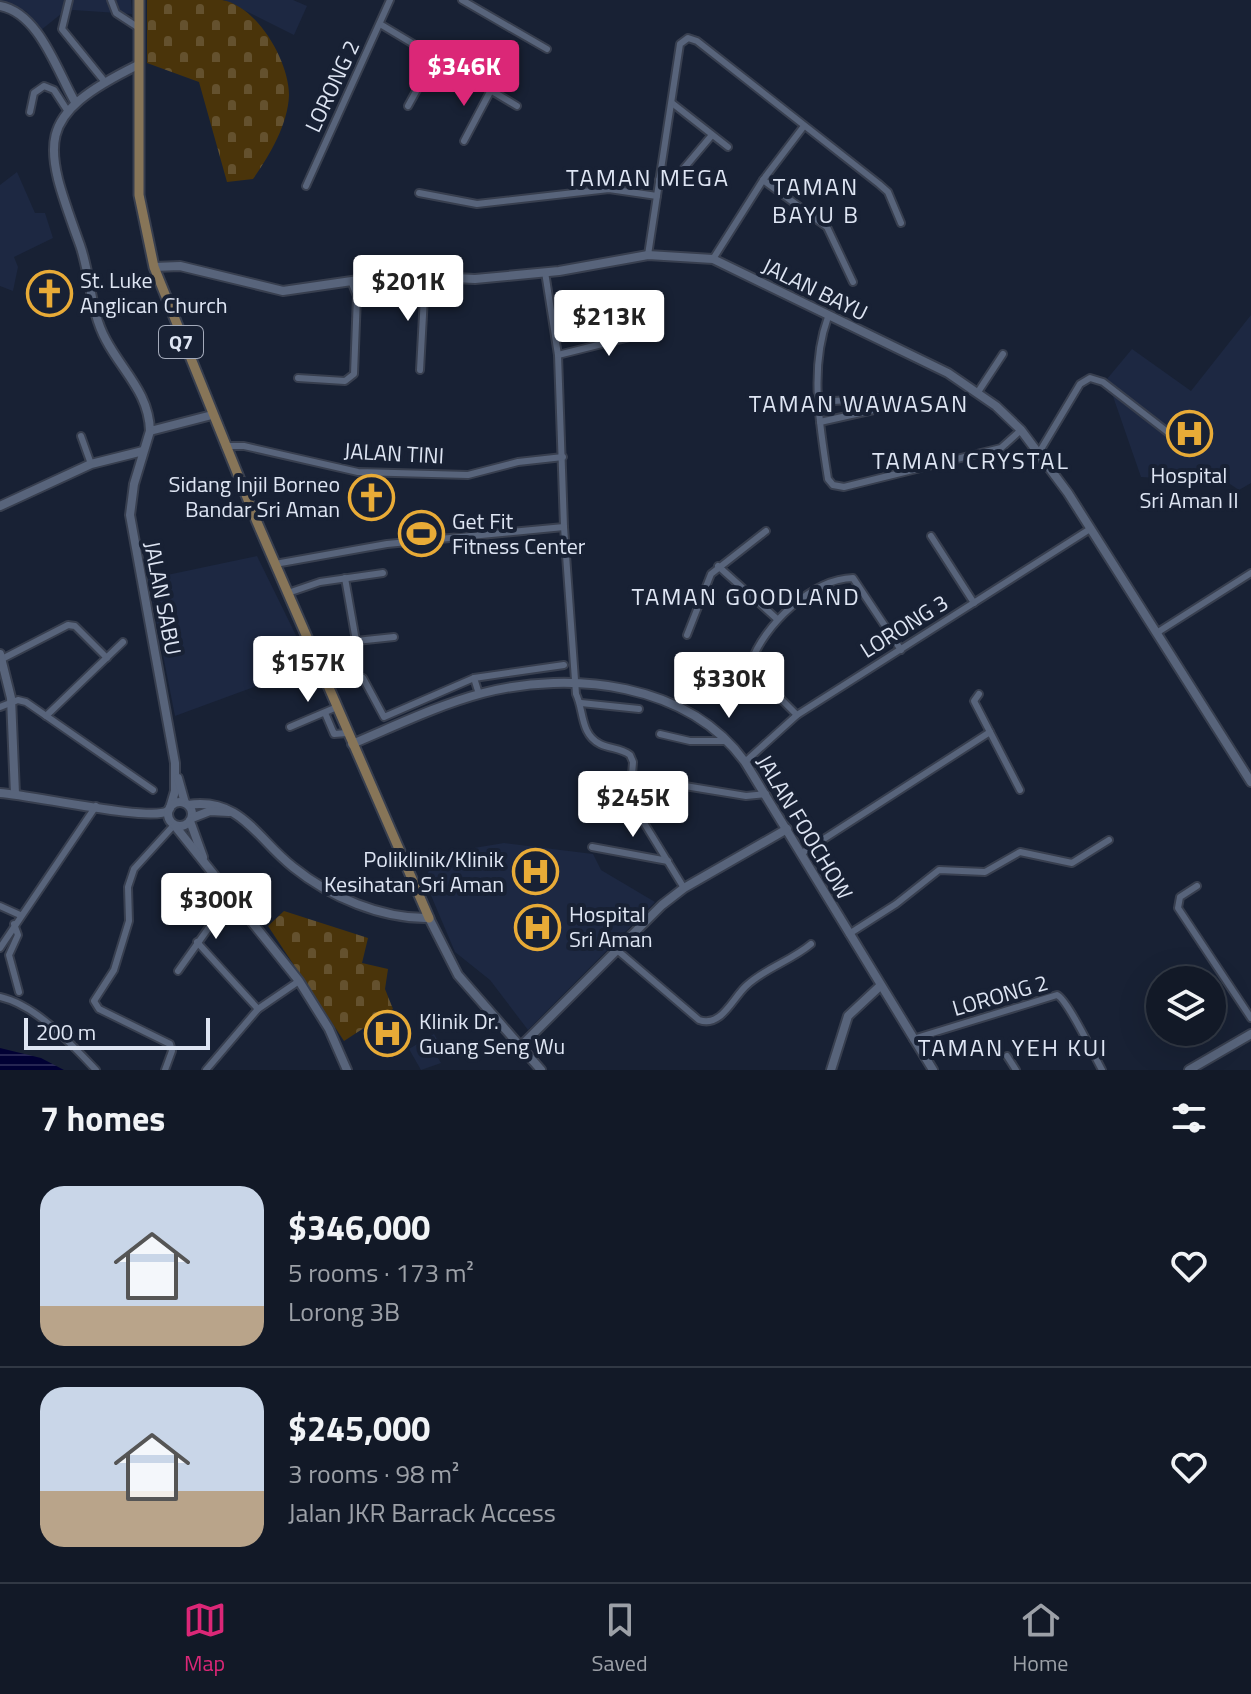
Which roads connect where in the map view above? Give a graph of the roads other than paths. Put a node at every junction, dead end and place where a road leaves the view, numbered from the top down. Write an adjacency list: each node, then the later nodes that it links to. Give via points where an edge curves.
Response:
1 (69, 0): 12 (street, via 62,29)
2 (111, 0): 8 (street, via 124,21)
3 (139, 0): 8 (main road, Q7)
4 (390, 0): 7 (street, LORONG 2)
5 (463, 0): 9 (street)
6 (0, 6): 14 (street, via 30,22)
7 (380, 24): 10 (street); 26 (street, LORONG 2)
8 (139, 28): 11 (main road, Q7)
9 (547, 49)
10 (435, 57): 13 (street); 16 (street)
11 (138, 65): 12 (street); 32 (main road, Q7, via 143,225)
12 (105, 82): 14 (street)
13 (491, 90): 17 (street); 22 (street)
14 (75, 102): 18 (street)
15 (672, 103): 20 (street, via 680,44 688,38); 21 (street); 24 (street)
16 (408, 106)
17 (517, 106)
18 (67, 110): 19 (street, via 54,90 44,86 36,90); 48 (street, via 56,137 57,182 103,335 140,391)
19 (30, 112)
20 (804, 126): 25 (street); 29 (street, via 888,192)
21 (712, 135): 23 (street); 24 (street, via 674,180)
22 (464, 141)
23 (728, 147)
24 (659, 180): 28 (street)
25 (763, 180): 31 (street); 36 (street, via 827,227)
26 (306, 186)
27 (419, 193): 28 (street, via 477,204 609,189)
28 (657, 196): 30 (street)
29 (901, 223)
30 (648, 255): 31 (street, JALAN BAYU); 33 (street, JALAN BAYU)
31 (713, 259): 37 (street, JALAN BAYU)
32 (154, 267): 35 (street, JALAN BAYU, via 180,266 283,291); 45 (main road, Q7)
33 (545, 272): 34 (street, JALAN BAYU); 40 (street)
34 (425, 278): 35 (street, JALAN BAYU, via 393,275); 41 (street)
35 (351, 281): 42 (street, via 357,296 354,374 345,381)
36 (853, 282)
37 (828, 317): 43 (street, JALAN BAYU, via 912,354); 44 (street, via 820,337)
38 (654, 331): 40 (street)
39 (1003, 354): 43 (street)
40 (558, 355): 54 (street)
41 (420, 370)
42 (298, 378)
43 (978, 392): 47 (street, JALAN BAYU)
44 (818, 402): 46 (street); 46 (street, via 882,398 886,403)
45 (212, 415): 48 (street); 51 (main road, Q7)
46 (820, 422): 47 (street, via 828,479 840,487 1001,448)
47 (1021, 430): 53 (street, JALAN BAYU)
48 (150, 431): 52 (street, JALAN SABU)
49 (81, 436): 55 (street)
50 (1174, 437): 53 (street, via 1103,382 1090,378 1080,384)
51 (225, 446): 54 (street, JALAN TINI, via 358,472 468,475); 61 (main road, Q7)
52 (143, 451): 55 (street); 98 (street, JALAN SABU, via 130,515)
53 (1040, 451): 58 (street, JALAN BAYU)
54 (563, 457): 57 (street)
55 (91, 464): 56 (street)
56 (0, 506)
57 (564, 527): 61 (street, via 387,544); 82 (street)
58 (1090, 529): 67 (street, LORONG 3); 69 (street, JALAN BAYU)
59 (766, 531): 62 (street)
60 (931, 536): 67 (street)
61 (275, 564): 66 (main road, Q7)
62 (718, 566): 68 (street); 70 (street)
63 (383, 573): 65 (street)
64 (1251, 573): 69 (street)
65 (345, 578): 66 (street); 72 (street)
66 (288, 593): 77 (main road, Q7)
67 (974, 603): 74 (street, LORONG 3)
68 (777, 619): 74 (street, via 805,597 853,578); 89 (street, via 751,667)
69 (1158, 632): 100 (street, JALAN BAYU)
70 (687, 635)
71 (394, 637): 72 (street)
72 (356, 641): 77 (street)
73 (123, 642): 76 (street)
74 (901, 650): 89 (street, LORONG 3)
75 (1, 657): 76 (street, via 65,625 75,626); 84 (street)
76 (107, 658): 90 (street)
77 (316, 659): 86 (main road, Q7)
78 (564, 665): 80 (street)
79 (363, 678): 80 (street, via 384,717)
80 (474, 678): 81 (street)
81 (479, 694): 82 (street, JALAN FOOCHOW); 96 (street, JALAN FOOCHOW)
82 (577, 694): 87 (street); 95 (street, JALAN FOOCHOW, via 606,685 643,694 694,715); 99 (street, via 584,726 595,742 630,755)
83 (979, 694): 92 (street, via 974,701)
84 (12, 702): 85 (street); 90 (street, via 26,702); 104 (street)
85 (0, 707)
86 (337, 707): 88 (street); 93 (main road, Q7)
87 (639, 709)
88 (325, 713): 91 (street); 93 (street, via 334,734)
89 (797, 715): 97 (street, LORONG 3)
90 (46, 716): 101 (street)
91 (290, 727)
92 (990, 732): 102 (street); 116 (street)
93 (347, 733): 96 (main road, Q7)
94 (660, 734): 95 (street)
95 (727, 741): 97 (street, JALAN FOOCHOW)
96 (352, 744): 124 (main road, Q7)
97 (745, 762): 105 (street, JALAN FOOCHOW)
98 (176, 773): 106 (street); 108 (street)
99 (630, 777): 105 (street); 118 (street, via 630,800)
100 (1251, 782)
101 (153, 790)
102 (1020, 790)
103 (0, 793): 104 (street)
104 (15, 794): 107 (street)
105 (759, 795): 113 (street, JALAN FOOCHOW)
106 (186, 804): 108 (street, via 178,802); 110 (street, via 218,805); 111 (street)
107 (96, 806): 109 (street); 123 (street)
108 (169, 809): 109 (street); 112 (street)
109 (143, 815): 112 (street)
110 (241, 816): 111 (street, via 215,811); 124 (street, via 314,881 391,917)
111 (191, 820): 112 (street); 117 (street)
112 (173, 824): 117 (street); 144 (street, via 134,869 128,887 129,921 114,970 94,1001 99,1009 170,1044)
113 (787, 829): 116 (street, JALAN FOOCHOW); 120 (street)
114 (1109, 840): 126 (street, via 1066,864 1020,852 985,872 939,870)
115 (592, 847): 118 (street)
116 (802, 853): 126 (street, JALAN FOOCHOW)
117 (203, 858): 121 (street)
118 (668, 861): 120 (street)
119 (1197, 886): 137 (street, via 1183,895 1178,908)
120 (684, 888): 130 (street)
121 (232, 895): 127 (street); 132 (street)
122 (0, 906): 123 (street)
123 (20, 915): 125 (street)
124 (429, 918): 140 (street, Q7, via 458,975)
125 (14, 924): 129 (street); 134 (street, via 18,934 9,955)
126 (849, 934): 133 (street, JALAN FOOCHOW)
127 (197, 942): 131 (street); 136 (street)
128 (811, 944): 130 (street, via 748,984 718,1019 707,1023)
129 (0, 948)
130 (617, 950): 140 (street)
131 (178, 971)
132 (299, 981): 136 (street); 146 (street)
133 (879, 987): 139 (street, JALAN FOOCHOW); 148 (street, via 848,1016)
134 (19, 992)
135 (0, 997): 143 (street, via 57,1032)
136 (258, 1009): 145 (street)
137 (1251, 1018)
138 (1251, 1034): 142 (street)
139 (913, 1039): 149 (street, JALAN FOOCHOW); 151 (street, LORONG 2, via 1057,995 1068,1002)
140 (521, 1046): 147 (street, Q7)
141 (1007, 1056): 150 (street)
142 (1195, 1069)
143 (96, 1070)
144 (165, 1070)
145 (206, 1070)
146 (347, 1070)
147 (541, 1070)
148 (831, 1070)
149 (933, 1070)
150 (1016, 1070)
151 (1102, 1070)

